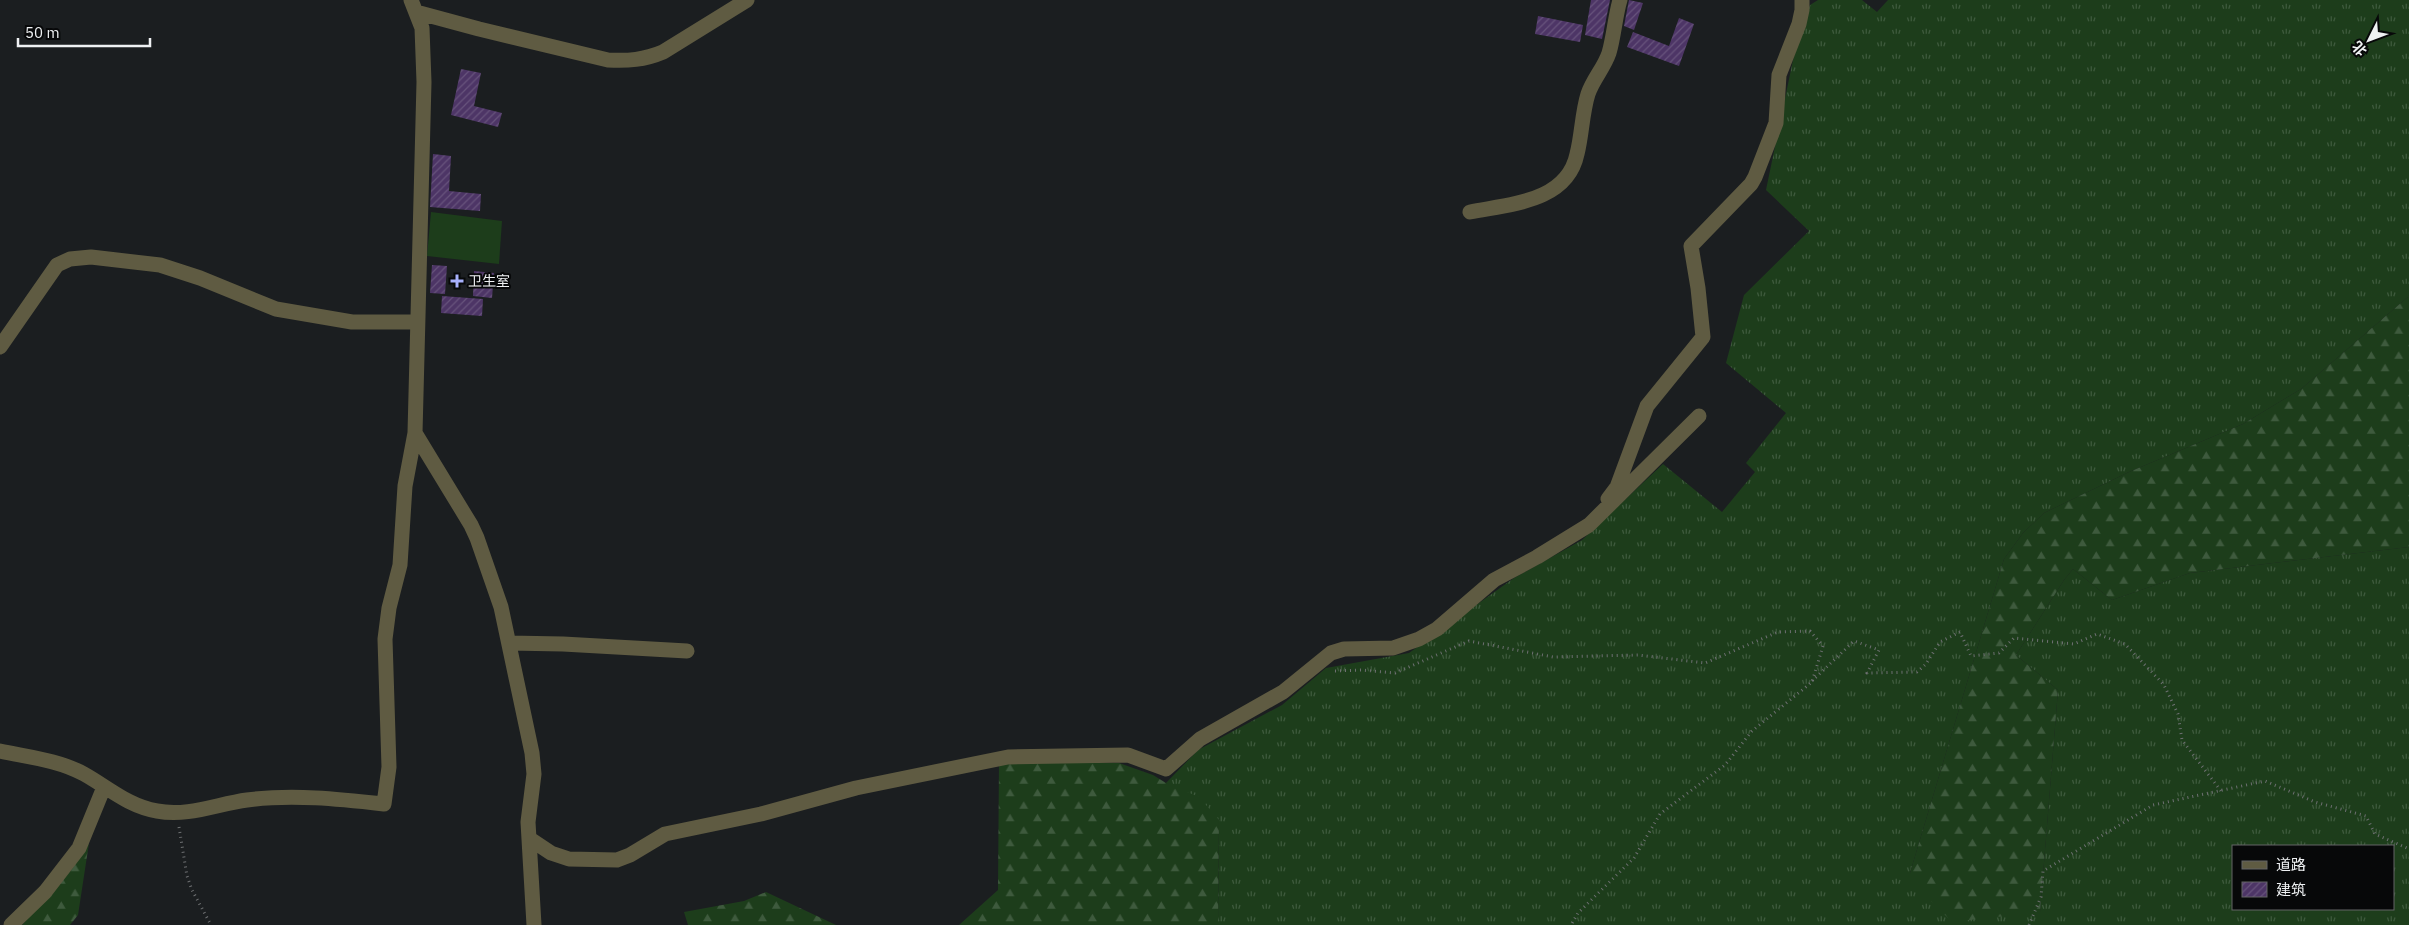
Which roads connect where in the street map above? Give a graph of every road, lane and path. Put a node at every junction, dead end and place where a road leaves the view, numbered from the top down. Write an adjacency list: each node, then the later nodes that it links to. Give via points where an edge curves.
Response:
1 (746, 0): 4 (street, via 664,52 628,61 608,60 480,30)
2 (1620, 0): 5 (street, via 1609,51 1588,94 1577,156 1566,178 1551,192 1525,202)
3 (1802, 0): 10 (street, via 1799,24 1779,75 1776,123 1755,177 1691,246 1703,336 1647,406 1617,487)
4 (414, 6): 6 (street, via 422,28 424,82)
5 (1470, 212)
6 (417, 322): 7 (street, via 352,322 276,309 160,265 91,257 70,259 57,265); 9 (street)
7 (0, 347)
8 (1699, 416): 10 (street)
9 (415, 433): 11 (street, via 471,525 501,607); 18 (street, via 405,486 400,565 385,639 389,767 384,804 276,798)
10 (1593, 521): 19 (street, via 1494,580 1437,629 1419,639 1386,649 1344,649 1331,653 1283,692 1200,739 1166,769 1128,755 1008,757 856,788 761,814 665,834 617,860 569,859 551,853)
11 (509, 643): 12 (street); 19 (street, via 532,753)
12 (687, 651)
13 (1334, 672): 14 (path, via 1361,670 1395,674 1469,641 1553,657 1638,655 1705,663 1778,632 1810,631 1823,646)
14 (1812, 682): 17 (path, via 1854,641 1879,650 1867,673 1917,672 1940,642 1960,632 1971,656 2000,653 2014,638 2074,644 2097,634 2125,644 2164,685 2178,714 2182,740); 24 (path, via 1752,731 1725,766 1660,814 1634,858 1578,913)
15 (0, 751): 16 (street, via 65,765)
16 (104, 787): 18 (street, via 138,807); 21 (street, via 79,848 45,892)
17 (2222, 791): 20 (path, via 2265,782 2315,802 2366,816 2375,834); 25 (path, via 2153,805 2043,871 2041,896)
18 (177, 813): 22 (path, via 187,876)
19 (530, 839): 23 (street)
20 (2409, 849)
21 (11, 925)
22 (211, 925)
23 (534, 925)
24 (1571, 925)
25 (2029, 925)

